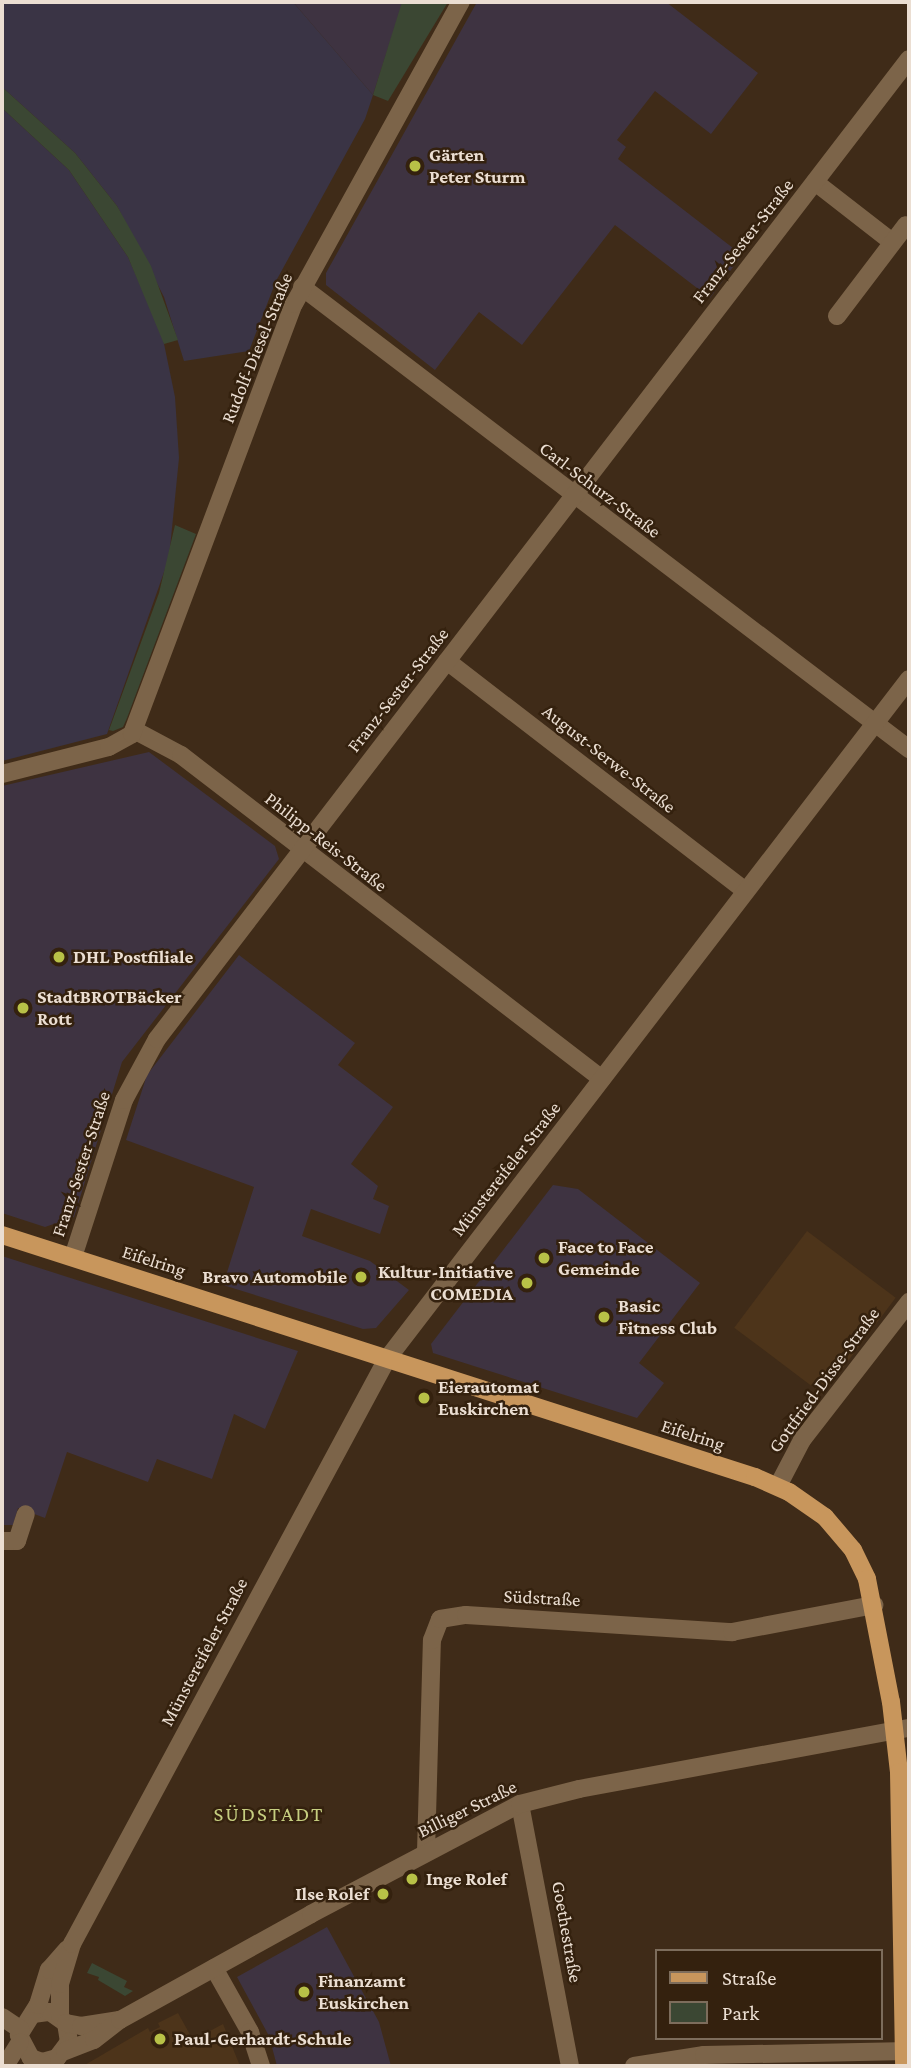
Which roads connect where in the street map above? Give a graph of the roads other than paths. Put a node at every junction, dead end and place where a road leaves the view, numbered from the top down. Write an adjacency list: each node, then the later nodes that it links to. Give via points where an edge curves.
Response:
1 (461, 2): 6 (street, Rudolf-Diesel-Straße)
2 (909, 59): 3 (street, Franz-Sester-Straße)
3 (815, 182): 5 (street, Franz-Sester-Straße); 8 (street, Franz-Sester-Straße)
4 (906, 225): 5 (street)
5 (892, 242): 7 (street)
6 (302, 287): 8 (street, Carl-Schurz-Straße); 12 (street, Rudolf-Diesel-Straße)
7 (837, 316)
8 (573, 496): 9 (street, Franz-Sester-Straße); 11 (street, Carl-Schurz-Straße)
9 (447, 661): 15 (street, Franz-Sester-Straße); 16 (street, August-Serwe-Straße)
10 (909, 678): 11 (street, Münstereifeler Straße)
11 (875, 724): 13 (street, Carl-Schurz-Straße); 16 (street, Münstereifeler Straße)
12 (134, 730): 14 (street, via 109,747); 15 (street, Philipp-Reis-Straße, via 181,755)
13 (909, 749)
14 (2, 774)
15 (302, 850): 17 (street, Philipp-Reis-Straße); 19 (street, Franz-Sester-Straße, via 137,1070)
16 (746, 891): 17 (street, Münstereifeler Straße)
17 (602, 1079): 21 (street, Münstereifeler Straße)
18 (2, 1235): 19 (main road, Eifelring)
19 (73, 1257): 21 (main road, Eifelring)
20 (909, 1301): 22 (street, Gottfried-Disse-Straße, via 802,1440)
21 (387, 1359): 22 (main road, Eifelring); 29 (street, Münstereifeler Straße)
22 (778, 1486): 25 (main road, Eifelring, via 810,1505 843,1536 863,1569)
23 (26, 1514): 24 (street, via 17,1541)
24 (2, 1541)
25 (874, 1605): 26 (main road, Eifelring); 28 (street, Südstraße, via 732,1632 466,1615 440,1619 432,1640)
26 (902, 1729): 27 (street, Billiger Straße); 37 (main road, Eifelring)
27 (520, 1804): 28 (street, Billiger Straße); 41 (street, Goethestraße)
28 (426, 1852): 30 (street, Billiger Straße)
29 (72, 1944): 31 (street, Münstereifeler Straße, via 50,1970); 33 (street, Münstereifeler Straße, via 60,1984)
30 (214, 1968): 34 (street, Billiger Straße); 40 (street, via 250,2032)
31 (33, 2014): 33 (street, via 49,2011); 35 (street)
32 (2, 2017): 35 (street)
33 (63, 2020): 34 (street, Billiger Straße, via 88,2026); 36 (street, via 70,2035)
34 (120, 2020): 36 (street, Billiger Straße, via 94,2040)
35 (20, 2035): 38 (street); 39 (street)
36 (65, 2051): 38 (street)
37 (906, 2056): 42 (street, via 704,2055)
38 (34, 2064)
39 (5, 2066)
40 (261, 2066)
41 (570, 2066)
42 (634, 2066)

